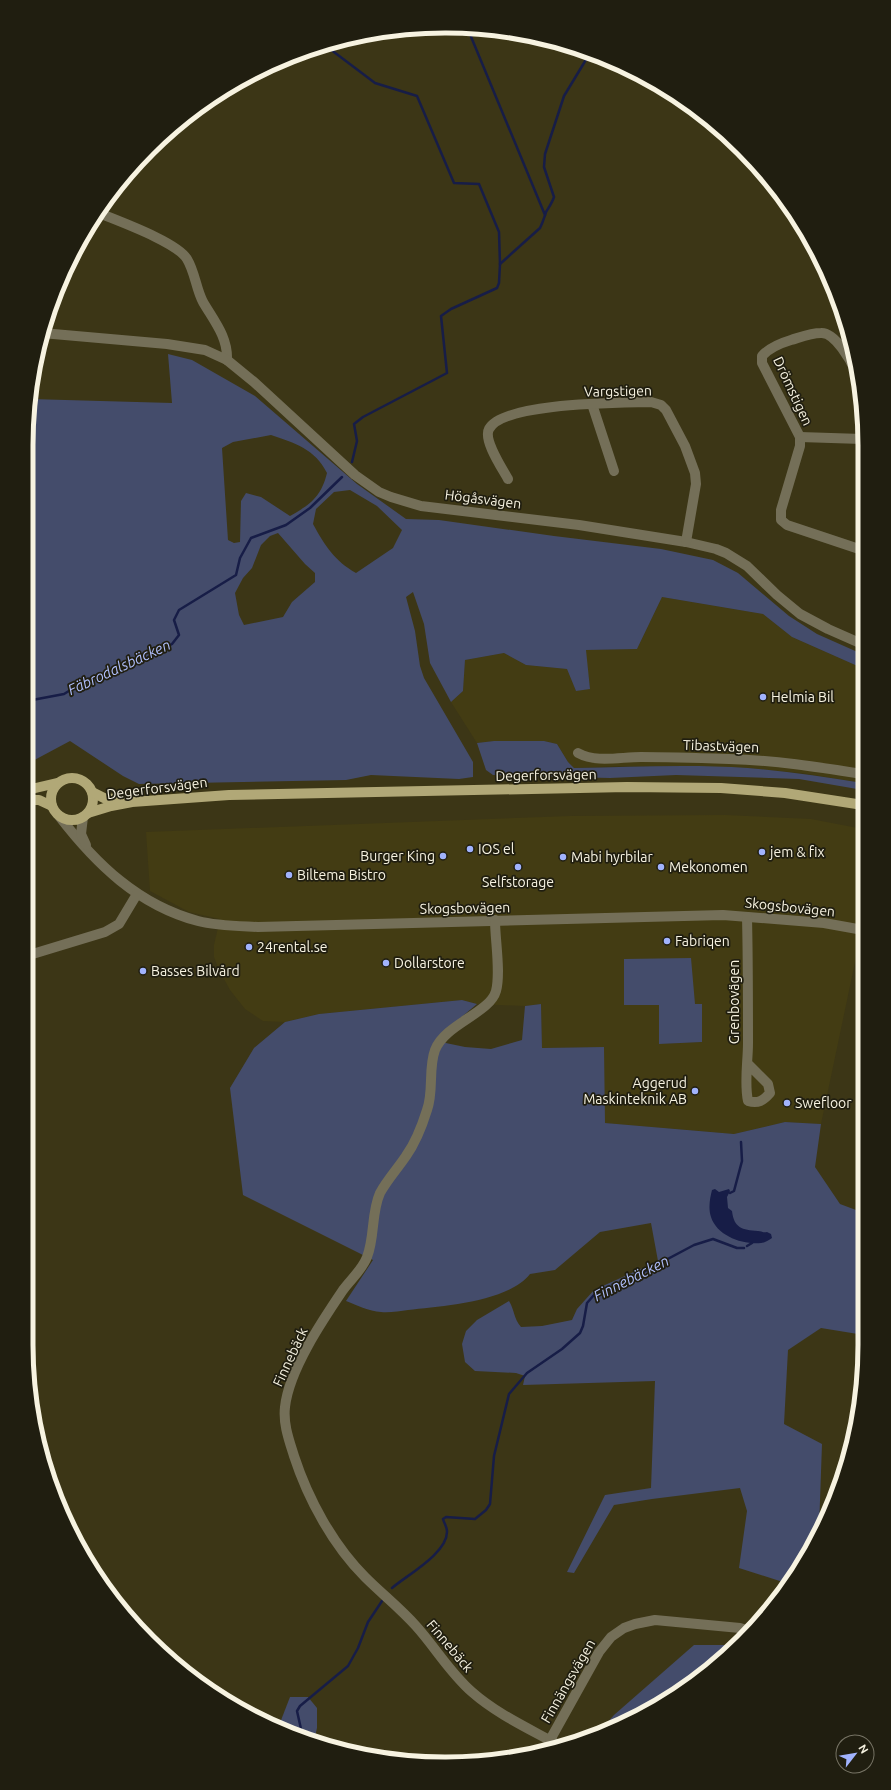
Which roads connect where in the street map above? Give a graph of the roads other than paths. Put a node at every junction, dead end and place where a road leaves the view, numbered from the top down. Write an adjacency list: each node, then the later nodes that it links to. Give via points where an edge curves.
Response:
1 (104, 215): 3 (street, via 174,246 185,255 202,300 222,332)
2 (49, 334): 3 (street, Högåsvägen, via 190,347 205,350)
3 (227, 360): 10 (street, Högåsvägen, via 355,475 391,498 420,506 549,521)
4 (849, 361): 6 (street, Drömstigen, via 838,343 823,332 788,341 766,351 762,356 762,363)
5 (592, 404): 8 (street); 9 (street, Vargstigen, via 519,412 494,423 489,429 489,442); 10 (street, Vargstigen, via 652,402 666,410 685,446 695,473 696,484)
6 (800, 437): 7 (street, Drömstigen); 11 (street, Drömstigen, via 800,446 781,510 781,520 787,525)
7 (858, 439)
8 (614, 471)
9 (508, 479)
10 (686, 542): 12 (street, Högåsvägen, via 716,549 737,559 800,614 828,630)
11 (858, 549)
12 (858, 642)
13 (578, 753): 14 (street, Tibastvägen, via 598,758 738,759 805,765)
14 (858, 773)
15 (57, 783): 16 (main road); 17 (main road, via 68,778 77,778 88,784); 21 (main road, via 51,794)
16 (33, 788)
17 (92, 792): 18 (main road, Degerforsvägen, via 106,799 171,793); 22 (main road, via 93,804)
18 (229, 795): 20 (main road, Degerforsvägen, via 695,787 785,793); 22 (main road, Degerforsvägen, via 132,802)
19 (33, 800): 21 (main road)
20 (858, 804)
21 (52, 806): 23 (main road)
22 (85, 815): 23 (main road, via 71,820); 24 (street, Skogsbovägen, via 81,834)
23 (59, 816): 24 (street, Skogsbovägen)
24 (90, 852): 25 (street, Skogsbovägen, via 125,886)
25 (137, 894): 27 (street, Skogsbovägen, via 171,912 198,921 234,926); 29 (street, via 119,924 105,932)
26 (747, 917): 27 (street, Skogsbovägen); 28 (street, Skogsbovägen, via 824,923); 30 (street, Grenbovägen)
27 (495, 920): 32 (street, Finnebäck, via 497,979 493,997 439,1042 434,1052 428,1107 408,1153 379,1194 366,1260 327,1314 304,1354 284,1408 288,1438 314,1506 364,1577 415,1625 469,1690)
28 (858, 929)
29 (33, 954)
30 (748, 1064)
31 (744, 1629): 32 (street, Finnängsvägen, via 655,1620 624,1628 611,1637 599,1652)
32 (550, 1740): 33 (street, Finnebäck)
33 (554, 1742)

